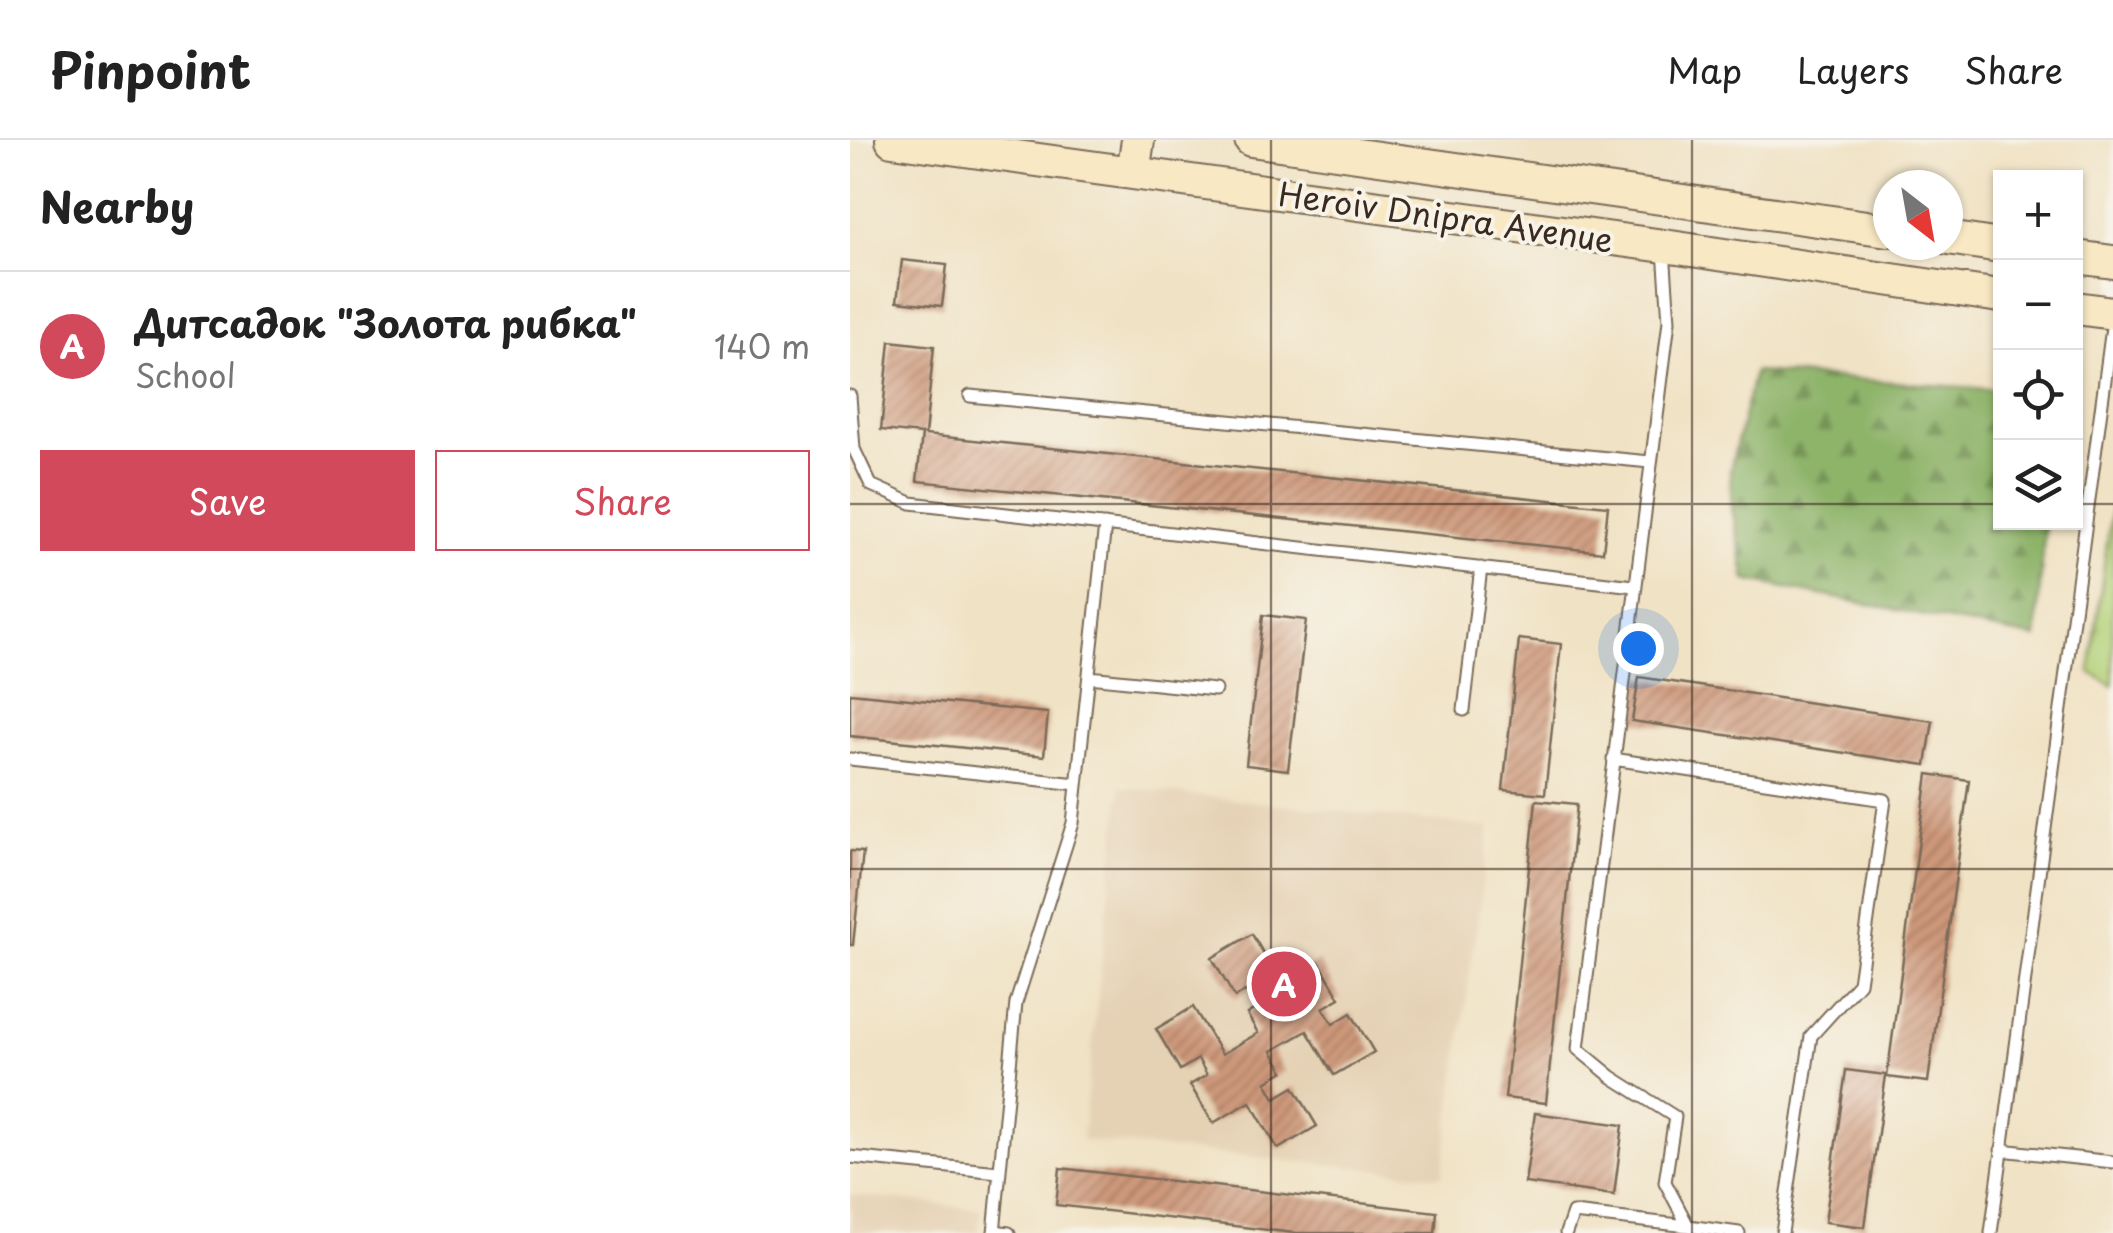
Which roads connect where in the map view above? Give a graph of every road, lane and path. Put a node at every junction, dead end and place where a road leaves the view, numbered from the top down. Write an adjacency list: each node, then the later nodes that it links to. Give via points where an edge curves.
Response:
1 (892, 140): 4 (street, Heroiv Dnipra Avenue)
2 (1138, 140): 4 (street)
3 (1251, 140): 5 (street, Heroiv Dnipra Avenue)
4 (1133, 173): 7 (street, Heroiv Dnipra Avenue)
5 (1623, 192): 6 (street, Heroiv Dnipra Avenue); 7 (street)
6 (1873, 228)
7 (1616, 240): 10 (street, Heroiv Dnipra Avenue)
8 (1963, 240): 9 (street)
9 (1993, 245)
10 (1664, 246): 13 (street, Heroiv Dnipra Avenue); 18 (lane, via 1669,321)
11 (2083, 258): 12 (street)
12 (2113, 262)
13 (1993, 295)
14 (2083, 310): 15 (street)
15 (2113, 317): 28 (lane)
16 (850, 396): 19 (lane, via 854,450 872,485 911,504)
17 (970, 396): 18 (lane)
18 (1650, 462): 21 (lane)
19 (1104, 526): 20 (lane); 22 (lane)
20 (1482, 568): 21 (lane); 24 (lane)
21 (1634, 586): 26 (lane)
22 (1088, 677): 23 (lane); 27 (lane)
23 (1215, 690)
24 (1464, 710)
25 (850, 759): 27 (lane)
26 (1613, 759): 32 (lane, via 1578,1049 1675,1118 1664,1182); 37 (lane, via 1885,800 1860,983 1811,1036)
27 (1078, 784): 31 (lane, via 1073,823 1016,1002)
28 (2001, 1150): 30 (lane); 38 (lane)
29 (850, 1157): 31 (lane)
30 (2113, 1162)
31 (999, 1172): 33 (lane)
32 (1688, 1226): 35 (lane, via 1574,1213); 36 (lane)
33 (994, 1232): 34 (lane)
34 (1009, 1233)
35 (1566, 1233)
36 (1739, 1233)
37 (1782, 1233)
38 (1991, 1233)

